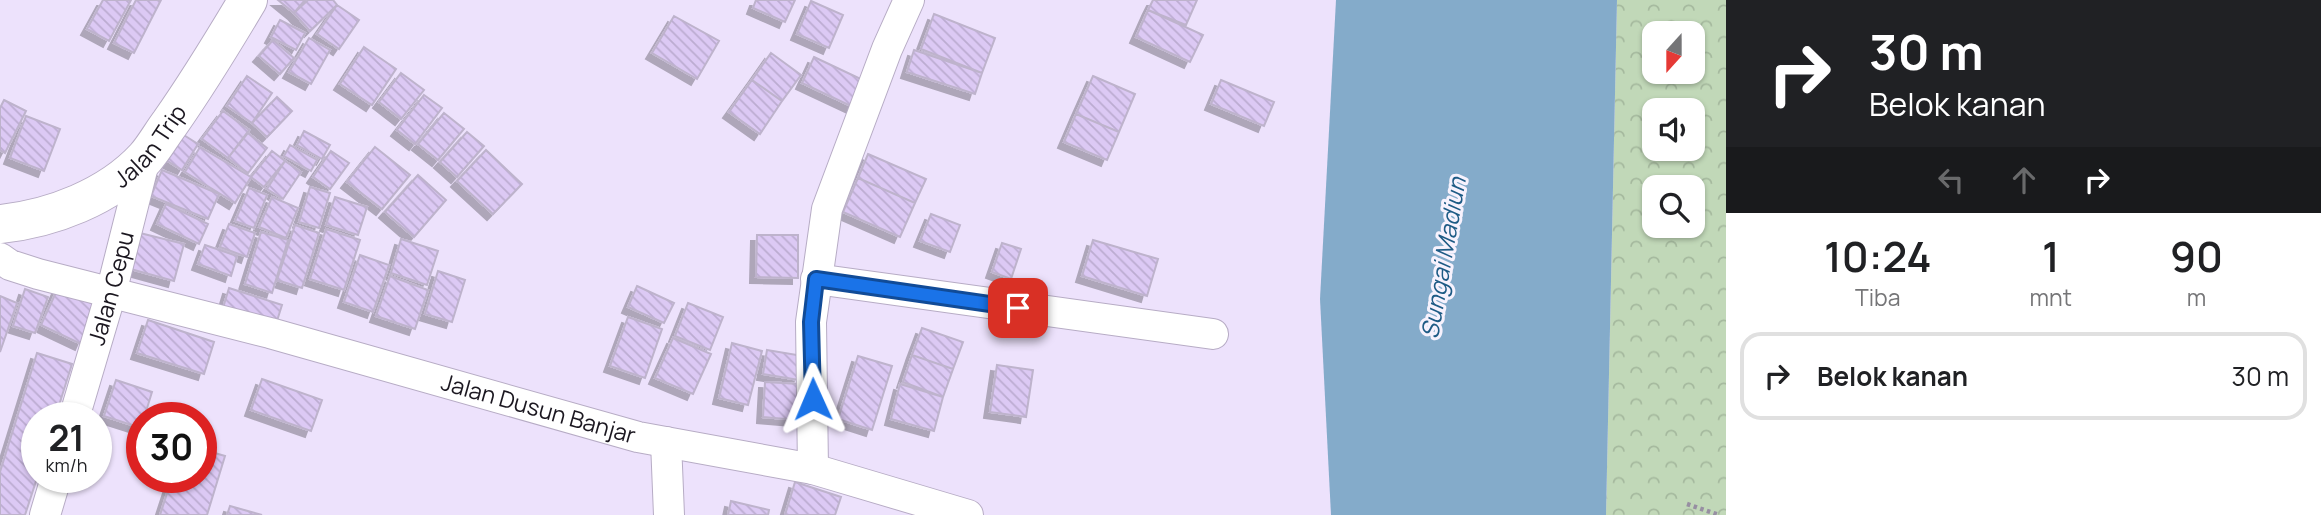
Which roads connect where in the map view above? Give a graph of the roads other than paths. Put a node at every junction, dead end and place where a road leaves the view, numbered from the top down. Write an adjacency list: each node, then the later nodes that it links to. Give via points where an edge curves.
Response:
1 (248, 0): 3 (highway, Jalan Trip, via 204,75)
2 (909, 0): 6 (street, via 827,209)
3 (145, 158): 4 (highway, Jalan Trip, via 97,195 50,215); 7 (street, Jalan Cepu)
4 (0, 224)
5 (0, 258): 7 (street, Jalan Dusun Banjar, via 37,274)
6 (816, 279): 8 (street); 11 (street, via 811,322)
7 (111, 293): 9 (street, Jalan Cepu); 10 (street, Jalan Dusun Banjar, via 270,332)
8 (1213, 334)
9 (79, 402)
10 (666, 442): 11 (street, Jalan Dusun Banjar); 14 (street)
11 (813, 469): 15 (street, Jalan Dusun Banjar)
12 (53, 493): 13 (street)
13 (46, 515)
14 (668, 515)
15 (968, 515)

